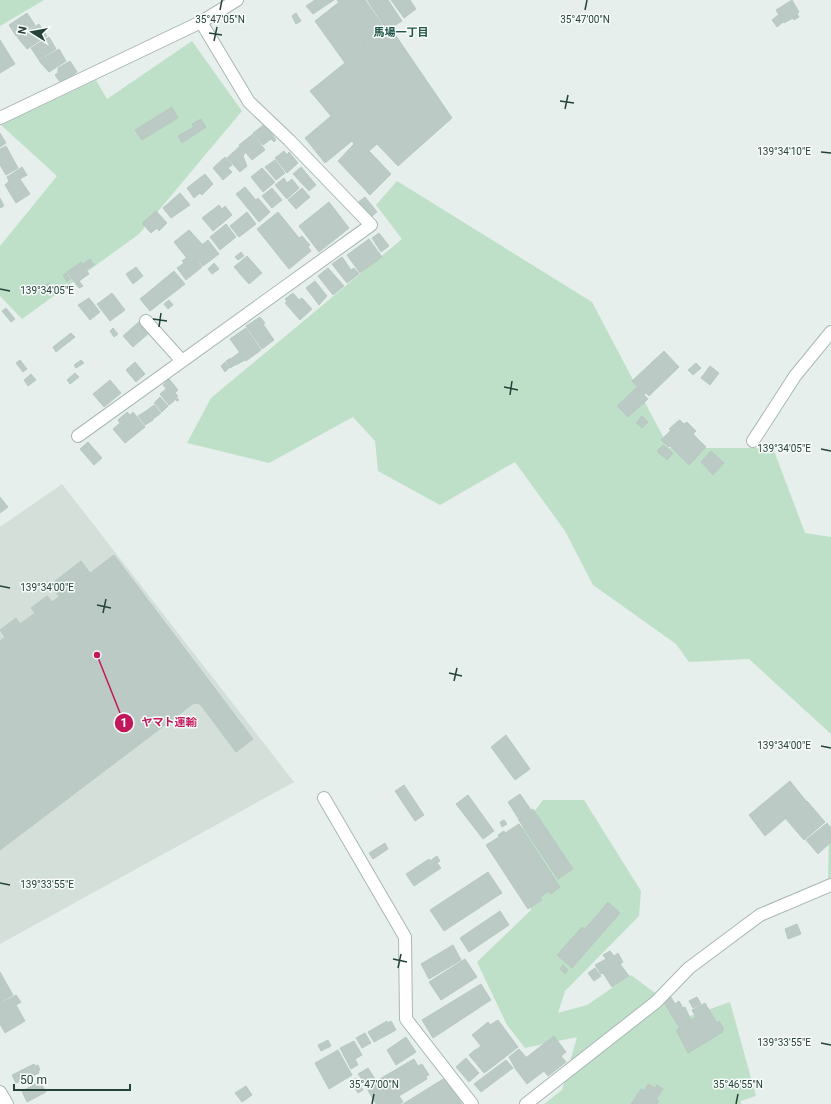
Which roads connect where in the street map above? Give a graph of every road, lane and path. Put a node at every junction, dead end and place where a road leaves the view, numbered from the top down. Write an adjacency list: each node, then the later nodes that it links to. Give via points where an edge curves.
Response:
1 (237, 0): 2 (street)
2 (201, 22): 3 (street); 6 (street, via 249,102 371,225)
3 (0, 118)
4 (146, 321): 6 (street)
5 (831, 332): 8 (street, via 795,376)
6 (182, 361): 7 (street)
7 (78, 436)
8 (753, 441)
9 (324, 798): 13 (street, via 405,937 406,1019)
10 (831, 885): 14 (street, via 760,915 689,968 656,1002)
11 (0, 1092): 12 (street)
12 (7, 1104)
13 (472, 1104)
14 (526, 1104)

